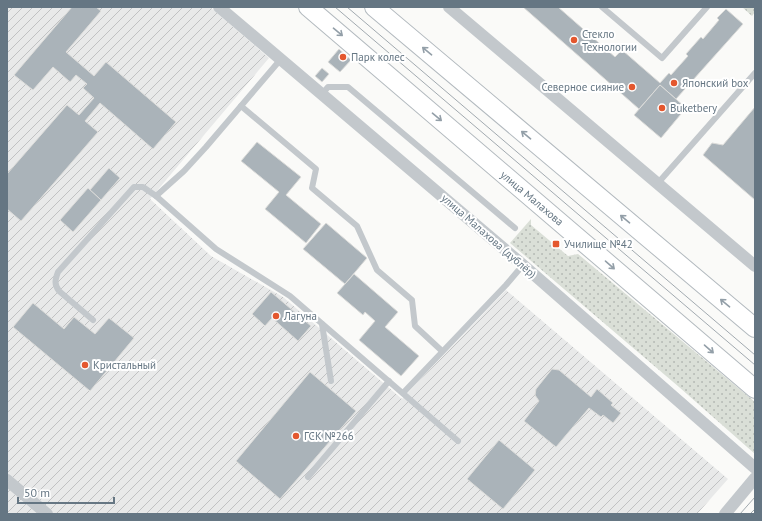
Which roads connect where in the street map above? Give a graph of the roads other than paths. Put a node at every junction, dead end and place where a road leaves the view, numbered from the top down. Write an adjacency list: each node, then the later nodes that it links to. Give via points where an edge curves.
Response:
1 (219, 7): 7 (street, улица Малахова (дублёр))
2 (308, 7): 22 (main road, улица Малахова, one-way to 22)
3 (374, 7): 18 (main road, one-way to 3)
4 (449, 7): 11 (street)
5 (602, 7): 6 (lane, via 662,58)
6 (707, 7)
7 (281, 59): 9 (street, улица Малахова (дублёр)); 10 (lane)
8 (755, 73): 11 (lane)
9 (322, 94): 13 (lane, via 328,87 348,87); 14 (street, улица Малахова (дублёр))
10 (241, 106): 12 (lane, via 184,171); 19 (lane, via 316,168 312,188 357,226 377,270 412,300 415,326)
11 (658, 183): 15 (street)
12 (156, 196): 16 (lane, via 143,187 134,187 58,272 55,286); 17 (lane, via 216,250 290,296)
13 (515, 228)
14 (523, 265): 19 (lane); 25 (street, улица Малахова (дублёр))
15 (755, 266)
16 (93, 320)
17 (322, 324): 20 (lane); 21 (lane)
18 (755, 328)
19 (442, 351): 23 (lane)
20 (331, 381)
21 (389, 381): 23 (lane); 26 (lane)
22 (755, 389)
23 (403, 393): 24 (lane)
24 (458, 440)
25 (755, 468)
26 (308, 477)
27 (755, 478): 30 (street)
28 (7, 480): 29 (street)
29 (47, 514)
30 (725, 514)

